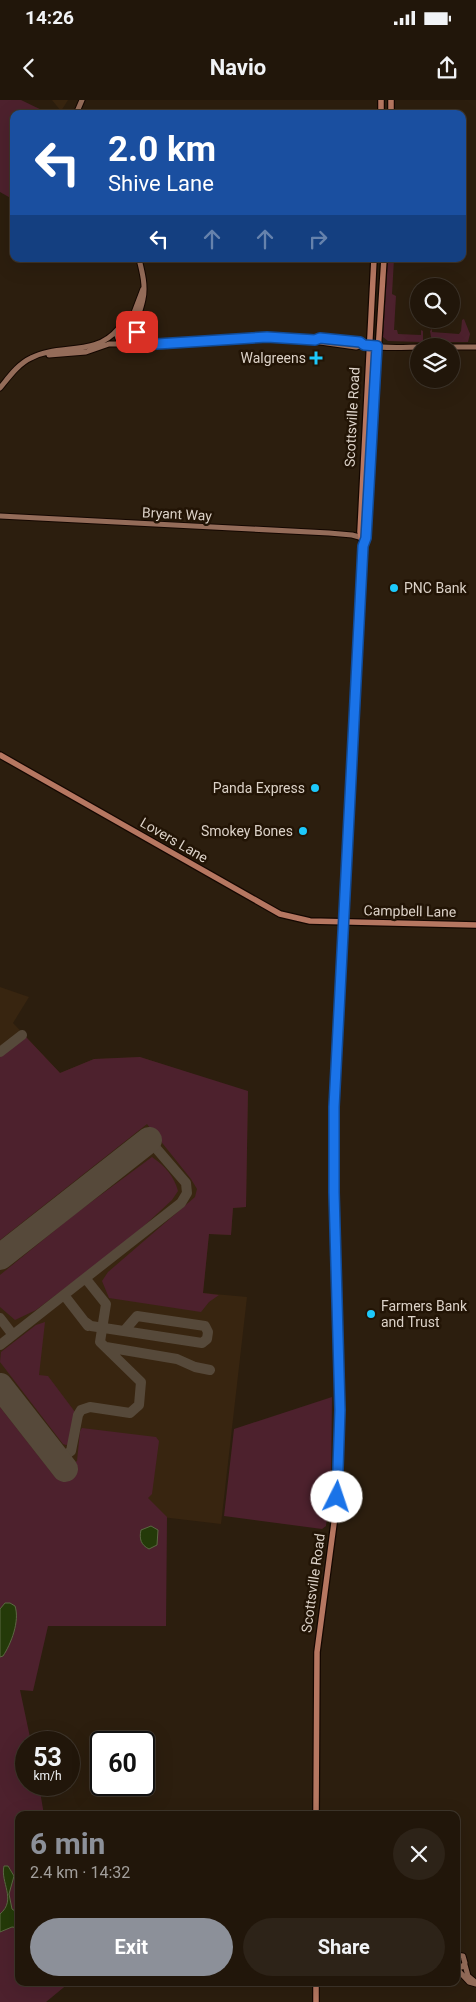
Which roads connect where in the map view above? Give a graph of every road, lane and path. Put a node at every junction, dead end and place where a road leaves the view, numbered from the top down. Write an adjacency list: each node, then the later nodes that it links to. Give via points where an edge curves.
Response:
1 (140, 262): 4 (main road)
2 (374, 262): 10 (main road, Scottsville Road)
3 (384, 262): 11 (main road, Scottsville Road)
4 (143, 288): 5 (main road, via 132,318); 6 (main road)
5 (119, 327): 6 (main road, via 128,324); 7 (main road, via 116,337); 15 (main road, via 98,344)
6 (136, 331): 8 (main road, via 136,340); 9 (main road)
7 (122, 344): 8 (main road); 15 (main road, via 108,344 78,353)
8 (132, 344): 9 (main road)
9 (154, 344): 10 (main road, via 267,337 356,347)
10 (366, 345): 11 (main road); 18 (main road, Scottsville Road)
11 (377, 346): 12 (main road); 18 (main road, Scottsville Road)
12 (410, 347)
13 (460, 347): 14 (main road)
14 (476, 347)
15 (40, 354): 16 (main road, via 25,361)
16 (0, 388)
17 (0, 516): 18 (main road, Bryant Way)
18 (363, 535): 20 (main road, Scottsville Road)
19 (0, 755): 20 (main road, Lovers Lane, via 267,908 296,919)
20 (343, 922): 21 (main road, Campbell Lane); 22 (main road, Scottsville Road, via 333,1142 340,1454 317,1652)
21 (476, 925)
22 (316, 1811)
23 (460, 1956): 24 (main road)
24 (465, 1964): 25 (main road); 27 (main road, via 468,1976)
25 (460, 1968)
26 (460, 1973): 27 (main road, via 469,1982)
27 (476, 1983)
28 (316, 1986): 29 (main road)
29 (316, 2002)

